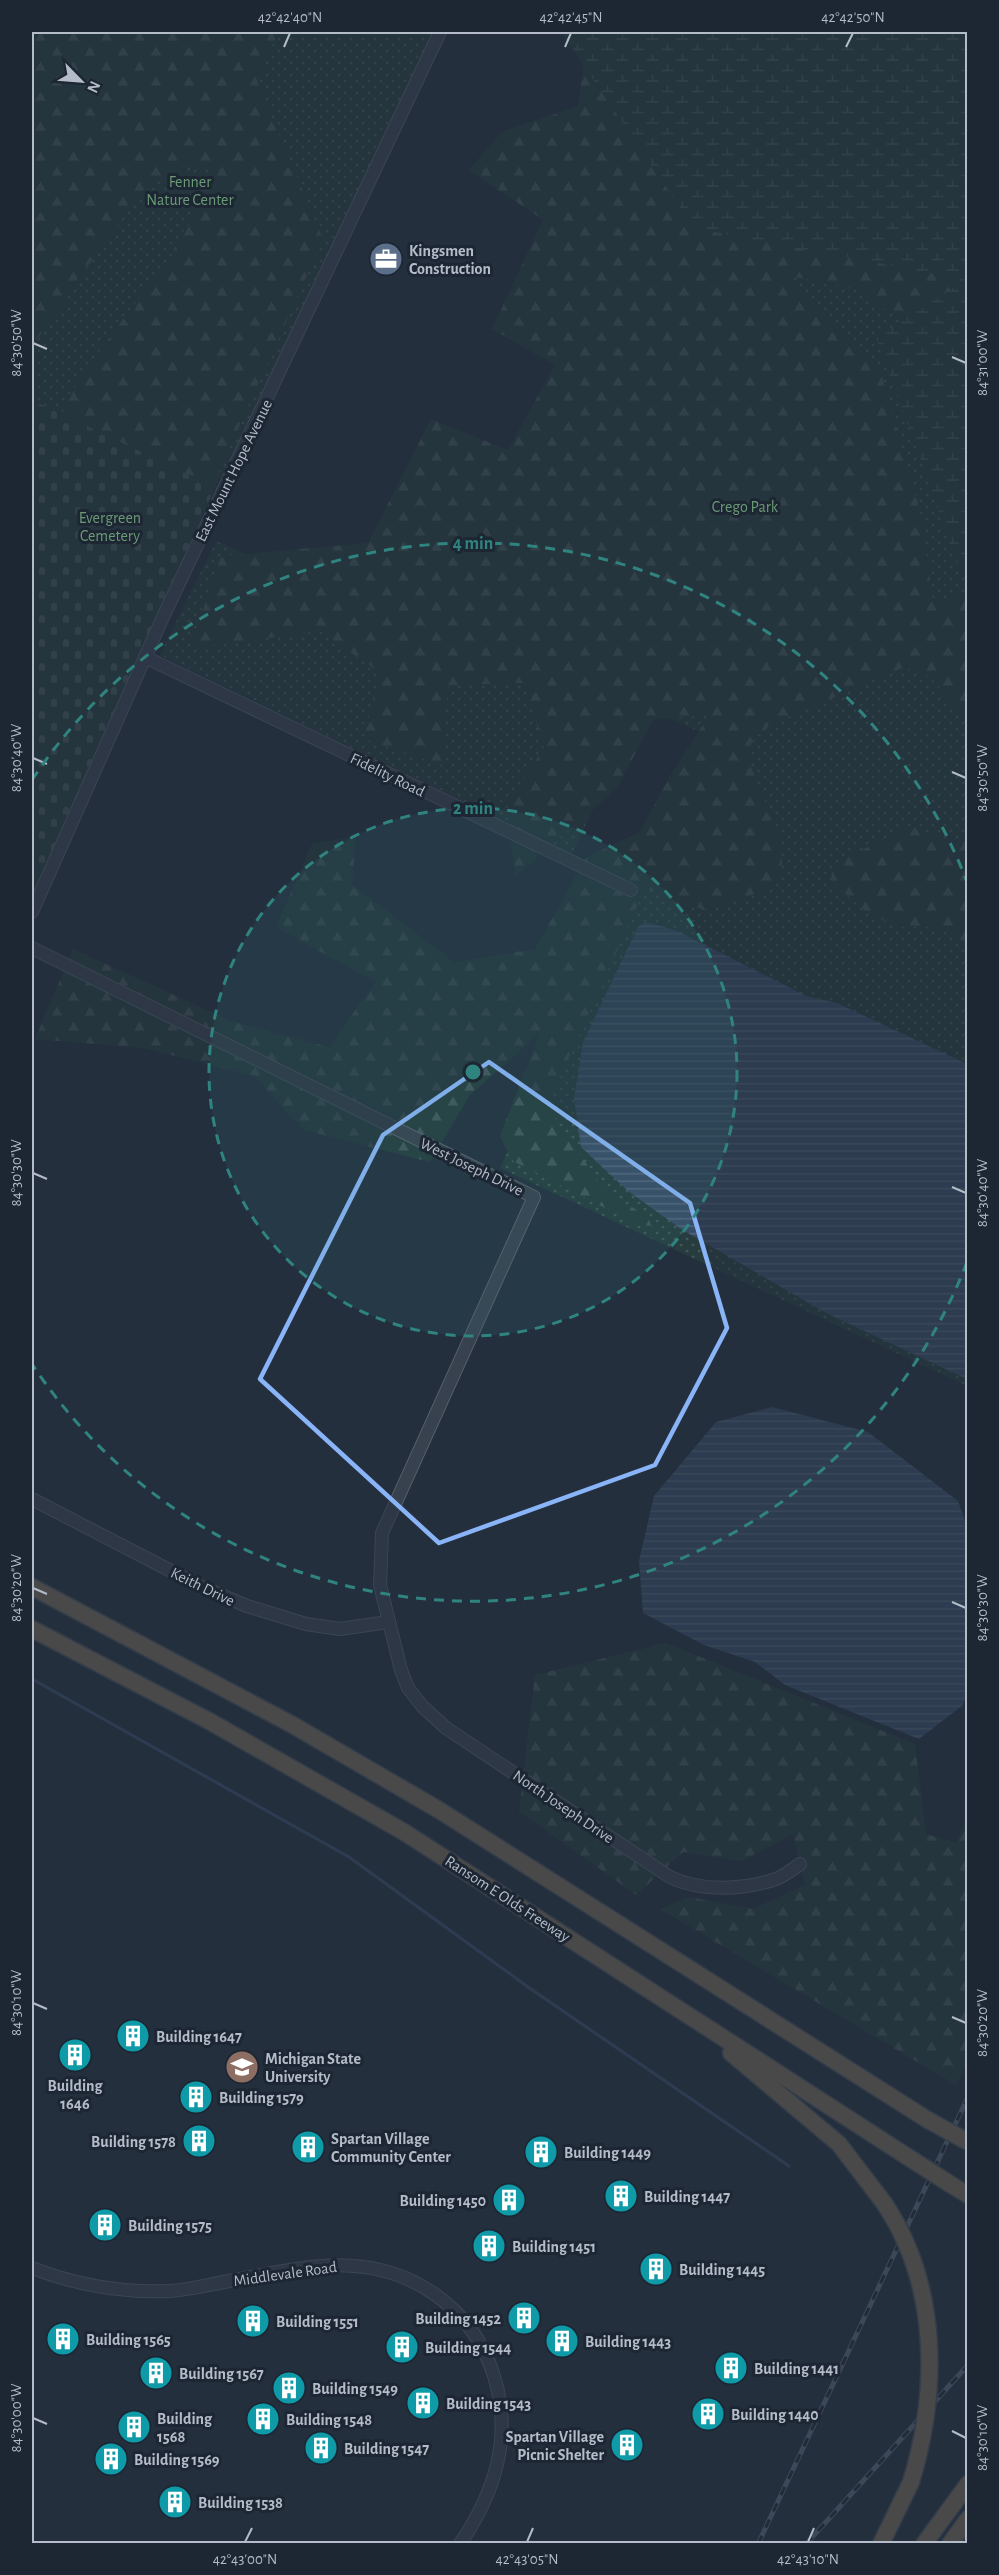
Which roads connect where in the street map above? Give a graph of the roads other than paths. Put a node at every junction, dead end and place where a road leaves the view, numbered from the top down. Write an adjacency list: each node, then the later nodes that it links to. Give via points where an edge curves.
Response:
1 (440, 32): 2 (street, East Mount Hope Avenue)
2 (145, 657): 3 (street, Fidelity Road); 4 (street, East Mount Hope Avenue)
3 (631, 890)
4 (32, 912)
5 (32, 948): 8 (street, West Joseph Drive, via 534,1197 382,1533 380,1585)
6 (32, 1499): 8 (street, Keith Drive, via 202,1587 247,1606 306,1624 340,1629)
7 (32, 1587): 12 (highway, bridge, via 291,1724 439,1810)
8 (388, 1622): 10 (street, North Joseph Drive, via 408,1688 446,1728 670,1877 688,1886 728,1887 777,1878)
9 (32, 1629): 11 (highway, Ransom E Olds Freeway, via 344,1796)
10 (800, 1864)
11 (663, 1998): 13 (highway, Ransom E Olds Freeway, bridge); 18 (highway, bridge, via 826,2132 852,2158 884,2203 911,2257 928,2325 927,2412 911,2482)
12 (968, 2142)
13 (968, 2195)
14 (32, 2268): 17 (street, Middlevale Road, via 88,2285 171,2291 312,2266 351,2264 393,2272 424,2287 458,2314 474,2334 485,2351 501,2397 504,2427 500,2456 484,2500)
15 (968, 2484): 19 (highway)
16 (968, 2519): 20 (highway)
17 (460, 2544)
18 (881, 2544)
19 (924, 2544)
20 (950, 2544)

